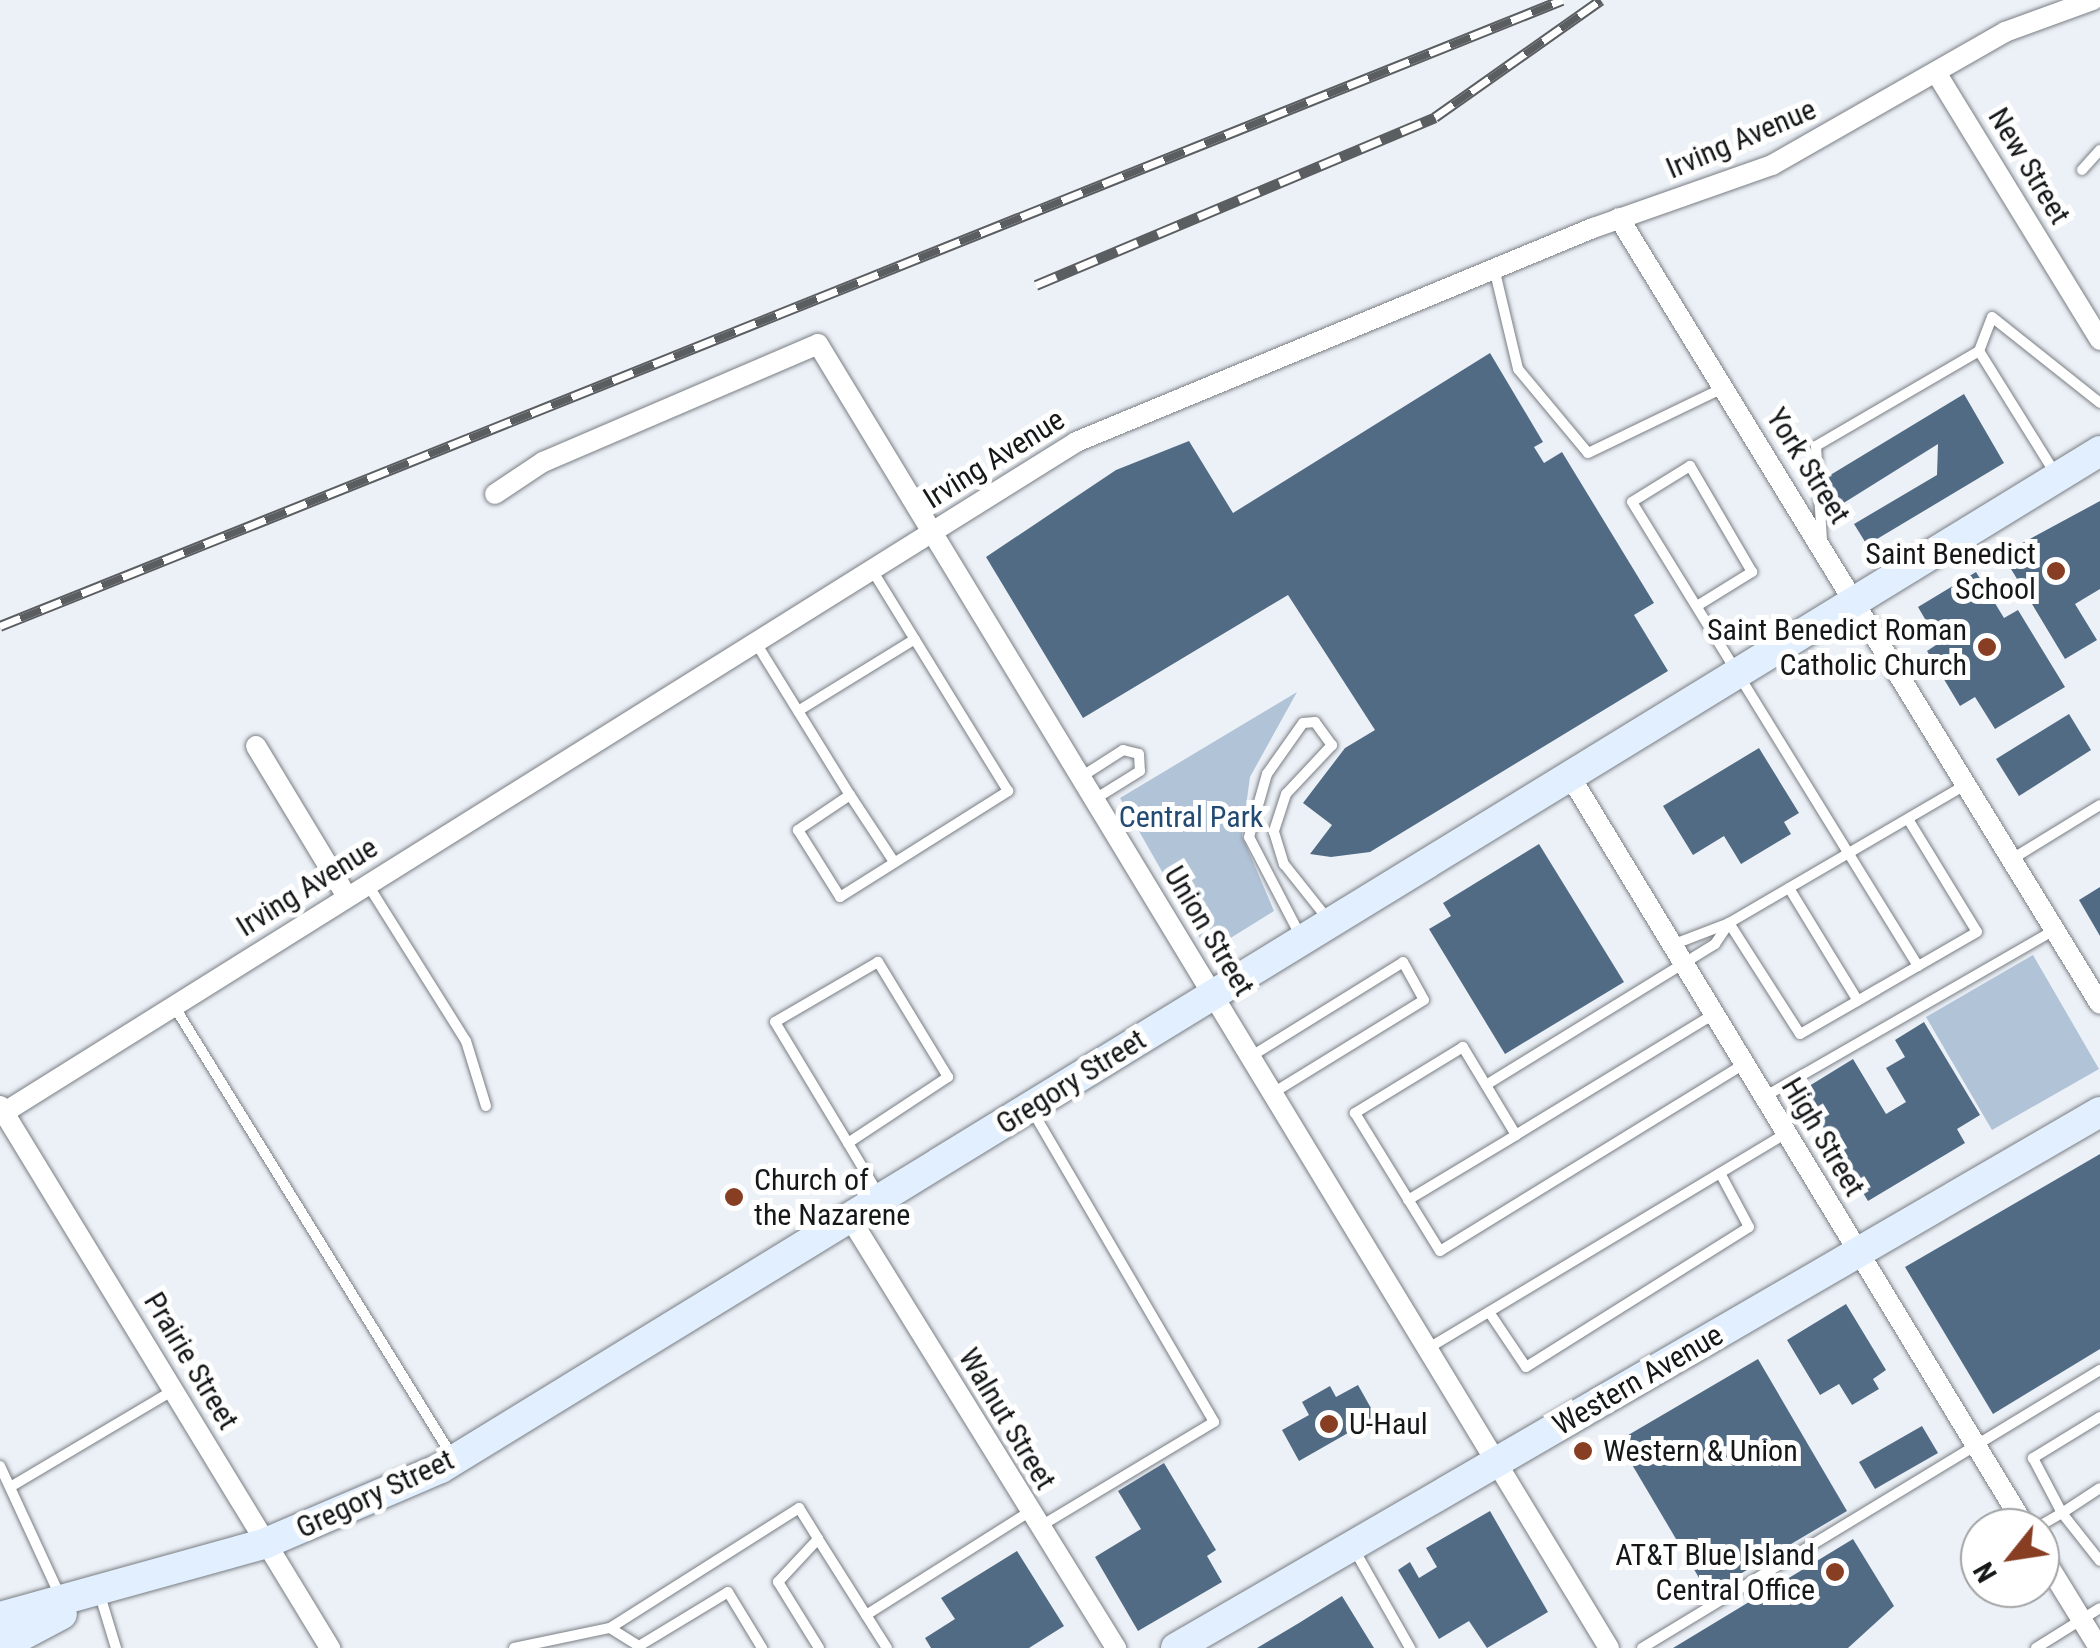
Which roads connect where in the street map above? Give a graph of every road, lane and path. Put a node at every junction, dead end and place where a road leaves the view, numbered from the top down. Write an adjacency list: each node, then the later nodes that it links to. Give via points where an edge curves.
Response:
1 (2094, 0): 2 (street, Irving Avenue, via 2005,32)
2 (1938, 74): 5 (street, Irving Avenue, via 1772,165); 7 (street, New Street)
3 (2100, 150): 4 (lane)
4 (2082, 170)
5 (1619, 218): 6 (street, Irving Avenue); 9 (street, York Street)
6 (1494, 268): 9 (lane, via 1518,369 1588,452); 14 (street, Irving Avenue, via 1124,417)
7 (2100, 340)
8 (1979, 351): 10 (lane, via 1992,317); 12 (lane); 15 (lane, via 1816,446)
9 (1724, 388): 15 (street, York Street)
10 (2100, 403)
11 (2100, 451): 12 (main road, Gregory Street)
12 (2058, 478): 17 (main road, Gregory Street)
13 (495, 494): 14 (street, Union Street, via 543,462 818,344)
14 (932, 532): 16 (street, Irving Avenue); 25 (street, Union Street)
15 (1822, 546): 17 (street, York Street)
16 (872, 570): 19 (lane); 20 (street, Irving Avenue)
17 (1857, 602): 21 (main road, Gregory Street); 26 (street, York Street)
18 (1698, 606): 18 (lane, via 1632,502 1690,466 1752,572); 21 (lane)
19 (915, 639): 22 (lane); 33 (lane, via 1008,791)
20 (756, 643): 22 (lane); 34 (street, Irving Avenue)
21 (1740, 674): 24 (main road, Gregory Street); 31 (lane)
22 (798, 712): 27 (lane)
23 (256, 746): 36 (street)
24 (1570, 776): 37 (main road, Gregory Street); 41 (street, High Street)
25 (1081, 777): 28 (street, Union Street); 28 (lane, via 1123,750 1139,754 1140,772)
26 (1967, 784): 30 (lane); 32 (street, York Street)
27 (850, 795): 33 (lane); 33 (lane, via 798,830 840,897)
28 (1094, 799): 44 (street, Union Street)
29 (2100, 806): 32 (lane)
30 (1908, 819): 31 (lane); 43 (lane, via 1977,932)
31 (1850, 853): 35 (lane); 43 (lane)
32 (2012, 859): 39 (street, York Street)
33 (894, 862)
34 (368, 884): 36 (street, Irving Avenue); 54 (lane, via 466,1040)
35 (1789, 888): 38 (lane); 45 (lane)
36 (348, 897): 47 (street, Irving Avenue)
37 (1332, 921): 40 (main road, Gregory Street); 40 (lane, via 1284,864 1274,832 1286,794 1332,745 1315,722 1303,723 1267,774 1249,837)
38 (1728, 923): 41 (lane); 42 (lane); 45 (lane, via 1800,1034)
39 (2055, 930): 46 (street, York Street); 53 (lane)
40 (1303, 939): 44 (main road, Gregory Street)
41 (1672, 945): 42 (street, High Street)
42 (1684, 964): 48 (street, High Street); 51 (lane)
43 (1918, 966): 45 (lane)
44 (1213, 995): 49 (street, Union Street); 55 (main road, Gregory Street)
45 (1858, 1001)
46 (2100, 1004)
47 (174, 1006): 56 (street, Irving Avenue); 72 (lane)
48 (1714, 1014): 50 (street, High Street); 59 (lane)
49 (1250, 1057): 52 (street, Union Street); 52 (lane, via 1403,962 1424,1000)
50 (1744, 1064): 53 (street, High Street); 63 (lane, via 1440,1251)
51 (1486, 1086): 59 (lane); 63 (lane, via 1464,1047 1356,1114)
52 (1272, 1093): 67 (street, Union Street)
53 (1764, 1098): 58 (street, High Street)
54 (486, 1106)
55 (1030, 1107): 62 (main road, Gregory Street); 79 (lane, via 1214,1422)
56 (1, 1111): 69 (street, Prairie Street)
57 (2100, 1112): 65 (main road, Western Avenue)
58 (1786, 1133): 61 (lane); 65 (street, High Street)
59 (1516, 1135): 63 (lane)
60 (848, 1144): 60 (lane, via 775,1022 878,962 948,1077); 62 (lane)
61 (1720, 1172): 66 (lane); 66 (lane, via 1749,1227 1526,1367)
62 (881, 1198): 64 (main road, Gregory Street)
63 (1408, 1200)
64 (850, 1218): 72 (main road, Gregory Street); 79 (street, Walnut Street)
65 (1858, 1252): 71 (street, High Street); 73 (main road, Western Avenue)
66 (1489, 1312): 67 (lane)
67 (1427, 1349): 73 (street, Union Street)
68 (2100, 1370): 71 (lane)
69 (174, 1390): 75 (lane); 81 (street, Prairie Street)
70 (2100, 1417): 78 (lane, via 2033,1458)
71 (1975, 1445): 77 (street, High Street); 104 (lane)
72 (454, 1460): 81 (main road, Gregory Street)
73 (1496, 1462): 82 (main road, Western Avenue); 103 (street, Union Street)
74 (0, 1466): 75 (lane)
75 (12, 1486): 86 (lane)
76 (2100, 1488): 78 (lane)
77 (2014, 1508)
78 (2062, 1512): 83 (lane)
79 (1033, 1520): 88 (lane); 100 (street, Walnut Street)
80 (818, 1539): 88 (lane); 90 (lane, via 799,1508); 98 (lane, via 778,1582)
81 (266, 1543): 85 (main road, Gregory Street); 94 (street, Prairie Street)
82 (1352, 1546): 101 (main road, Western Avenue); 102 (lane)
83 (2100, 1561)
84 (2060, 1576): 87 (street)
85 (99, 1592): 86 (main road, Gregory Street); 92 (main road); 93 (lane)
86 (63, 1602): 89 (main road, Gregory Street)
87 (2091, 1614): 105 (lane); 106 (street)
88 (866, 1615): 99 (lane)
89 (0, 1617)
90 (610, 1628): 91 (lane); 97 (lane, via 639,1646 728,1592)
91 (584, 1634): 95 (lane); 96 (lane)
92 (0, 1647)
93 (116, 1648)
94 (330, 1648)
95 (514, 1648)
96 (592, 1648)
97 (762, 1648)
98 (819, 1648)
99 (887, 1648)
100 (1116, 1648)
101 (1176, 1648)
102 (1410, 1648)
103 (1609, 1648)
104 (1642, 1648)
105 (2036, 1648)
106 (2099, 1648)

